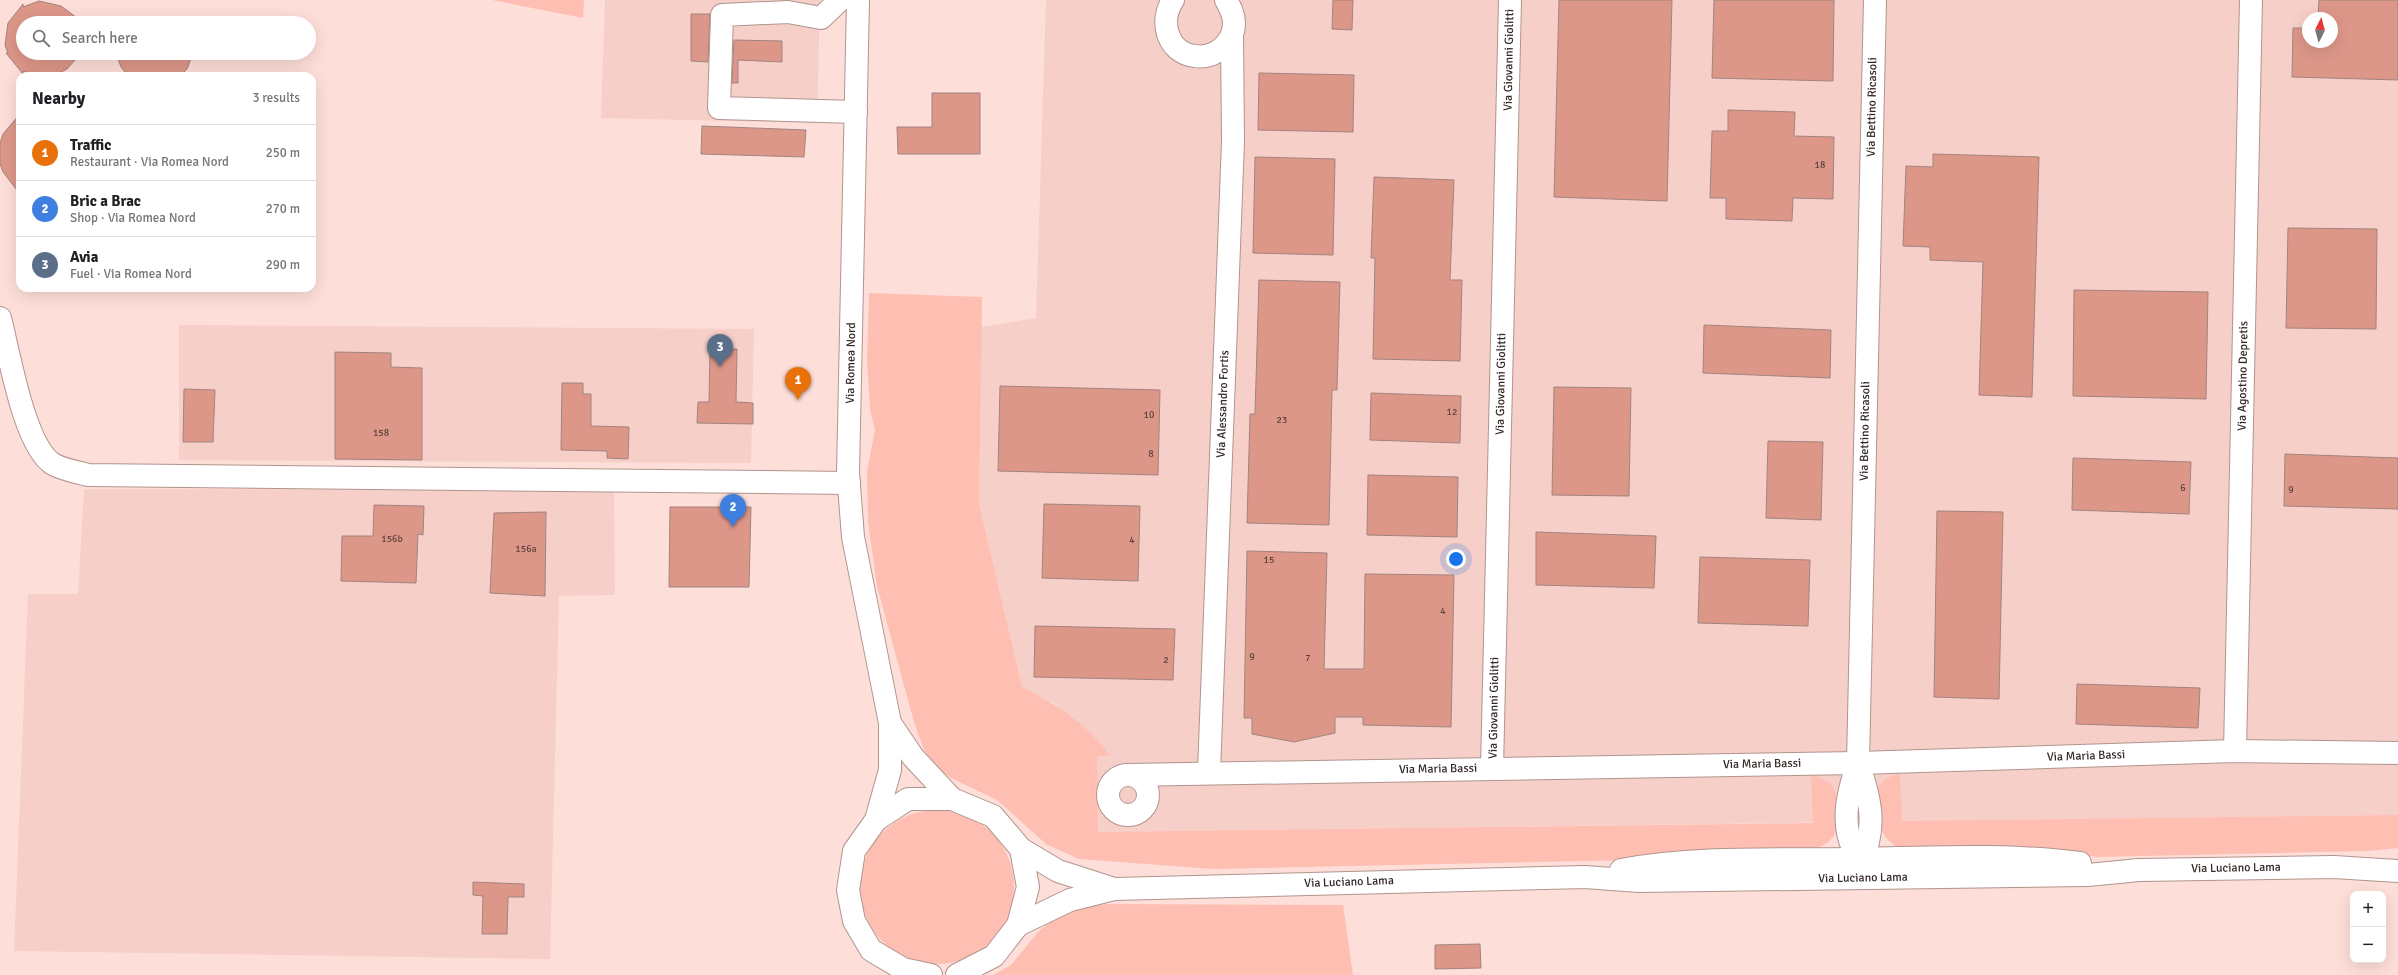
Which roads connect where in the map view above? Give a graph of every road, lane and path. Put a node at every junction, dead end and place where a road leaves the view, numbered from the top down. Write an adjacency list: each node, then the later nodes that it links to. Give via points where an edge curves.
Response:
1 (840, 0): 9 (street, via 821,18 788,12 722,15 719,108)
2 (858, 0): 9 (street, Via Romea Nord)
3 (1173, 0): 8 (street, via 1167,11 1166,31 1172,42 1184,53 1206,56 1218,52)
4 (1226, 0): 8 (street, Via Alessandro Fortis, via 1233,12)
5 (1510, 0): 16 (street, Via Giovanni Giolitti)
6 (1875, 0): 15 (street, Via Bettino Ricasoli)
7 (2251, 0): 13 (street, Via Agostino Depretis)
8 (1232, 35): 17 (street, Via Alessandro Fortis, via 1232,149)
9 (856, 112): 11 (street, Via Romea Nord)
10 (0, 318): 11 (street, via 26,418 36,444 53,464 88,475)
11 (849, 483): 12 (street, Via Romea Nord, via 853,537)
12 (890, 722): 19 (street, Via Romea Nord, via 913,757); 20 (street, Via Romea Nord, via 890,770)
13 (2235, 751): 14 (street, Via Maria Bassi); 15 (street, Via Maria Bassi)
14 (2398, 753)
15 (1858, 763): 16 (street, Via Maria Bassi); 21 (street, via 1848,793); 22 (street, Via Bettino Ricasoli, via 1867,789)
16 (1492, 768): 17 (street, Via Maria Bassi)
17 (1208, 772): 18 (street, Via Maria Bassi)
18 (1127, 775)
19 (952, 799): 20 (street, via 908,799); 23 (street, via 993,816)
20 (876, 820): 36 (street, via 854,851 848,890 854,921)
21 (1847, 823): 25 (street, via 1854,849); 27 (street, via 1839,842)
22 (1871, 823): 25 (street, Via Bettino Ricasoli, via 1870,842); 26 (street, via 1875,841 1883,851)
23 (1021, 849): 34 (street, Via Luciano Lama, via 1058,871); 35 (street, via 1028,887)
24 (2398, 856): 28 (street, Via Luciano Lama)
25 (1864, 858): 26 (street, Via Luciano Lama); 27 (street, Via Luciano Lama); 31 (street, Via Luciano Lama, via 1876,868 1984,868); 33 (street, Via Luciano Lama, via 1859,869 1737,872)
26 (1897, 858): 29 (street, Via Luciano Lama, via 2009,856)
27 (1823, 859): 32 (street, Via Luciano Lama, via 1701,861 1642,866)
28 (2334, 866): 29 (street, Via Luciano Lama); 30 (street, Via Luciano Lama)
29 (2139, 870): 31 (street, Via Luciano Lama, via 2088,875)
30 (2398, 871)
31 (2016, 876): 33 (street, Via Luciano Lama)
32 (1585, 877): 33 (street, Via Luciano Lama, via 1639,881); 34 (street, Via Luciano Lama)
33 (1709, 880)
34 (1114, 889): 35 (street, Via Luciano Lama, via 1070,900)
35 (1018, 925): 39 (street, via 994,956)
36 (871, 950): 37 (street); 38 (street, via 903,969)
37 (884, 975)
38 (931, 975)
39 (957, 975)

